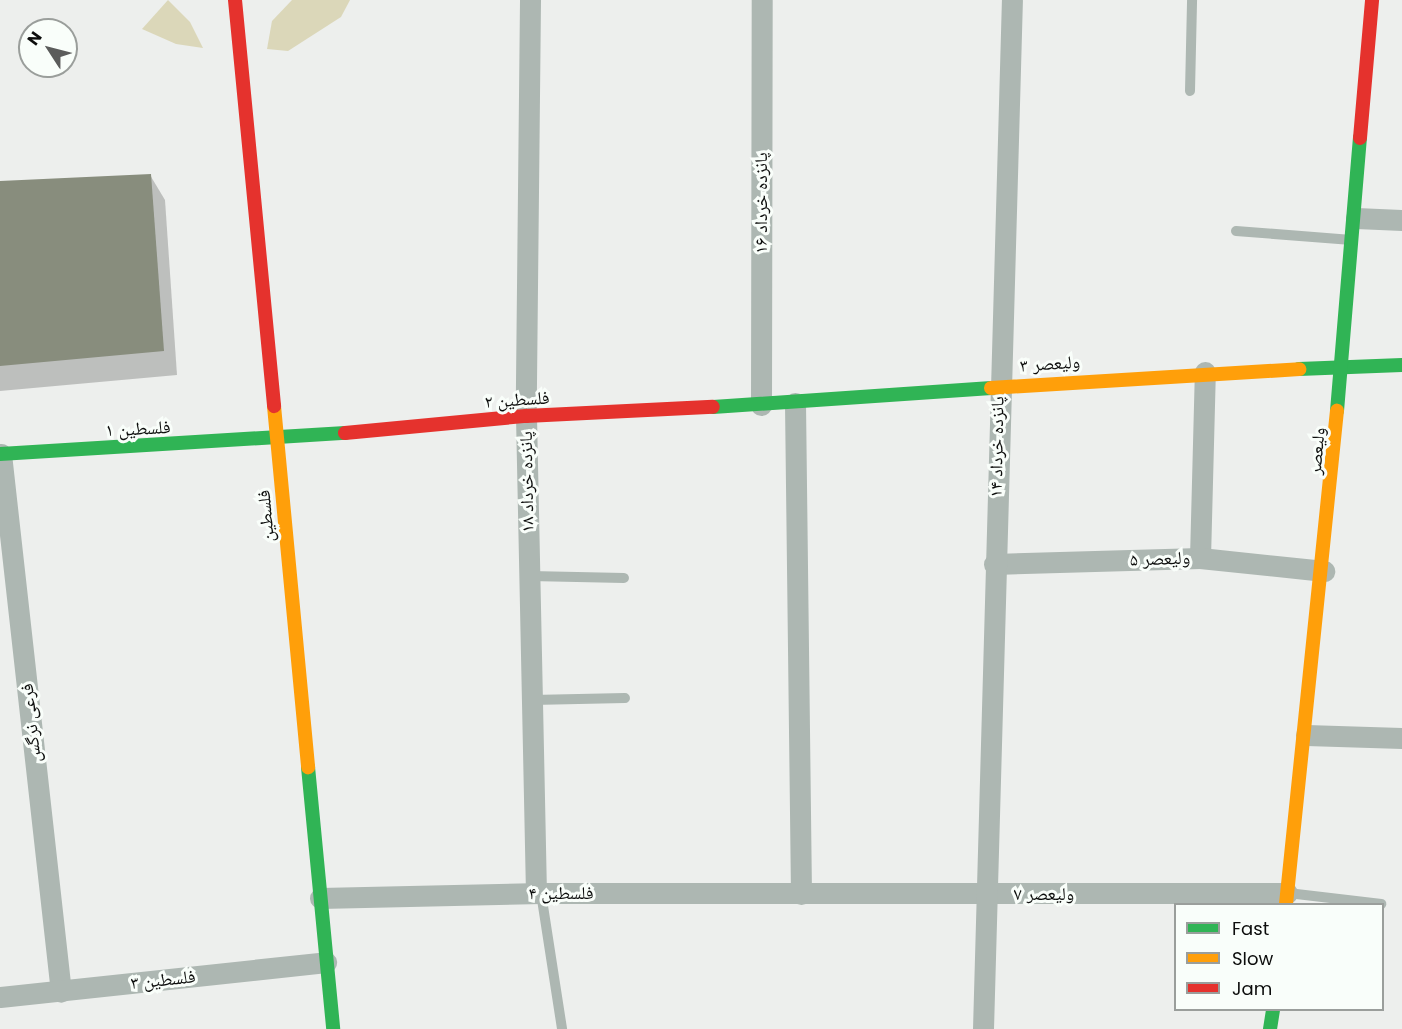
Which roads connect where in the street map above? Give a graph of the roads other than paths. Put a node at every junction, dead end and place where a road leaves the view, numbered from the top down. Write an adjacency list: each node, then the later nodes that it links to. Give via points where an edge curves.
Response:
1 (235, 0): 19 (street, فلسطین)
2 (530, 0): 18 (street, پانزده خرداد ۱۸)
3 (762, 0): 17 (street, پانزده خرداد ۱۶)
4 (1012, 0): 15 (street, پانزده خرداد ۱۴)
5 (1192, 0): 7 (lane)
6 (1372, 0): 8 (street, ولیعصر)
7 (1190, 91)
8 (1356, 218): 9 (street); 11 (street, ولیعصر)
9 (1402, 220)
10 (1236, 231): 11 (lane)
11 (1354, 240): 12 (street, ولیعصر)
12 (1342, 363): 13 (street, ولیعصر ۳); 14 (street, ولیعصر ۳); 23 (street, ولیعصر)
13 (1402, 365)
14 (1205, 372): 15 (street, ولیعصر ۳); 21 (street)
15 (998, 386): 16 (street, ولیعصر ۳); 22 (street, پانزده خرداد ۱۴)
16 (795, 403): 17 (street, ولیعصر ۳); 31 (street)
17 (760, 405): 18 (street, فلسطین ۲)
18 (526, 416): 19 (street, فلسطین ۲); 24 (street, پانزده خرداد ۱۸)
19 (277, 440): 20 (street, فلسطین ۱); 33 (street, فلسطین)
20 (1, 454): 37 (street, فرعی نرگس)
21 (1200, 558): 22 (street, ولیعصر ۵); 23 (street, ولیعصر ۵)
22 (994, 564): 32 (street, پانزده خرداد ۱۴)
23 (1324, 571): 28 (street, ولیعصر)
24 (530, 576): 25 (lane); 27 (street, پانزده خرداد ۱۸)
25 (624, 578)
26 (625, 698): 27 (lane)
27 (532, 700): 30 (street, پانزده خرداد ۱۸)
28 (1306, 735): 29 (street); 34 (street, ولیعصر)
29 (1402, 738)
30 (539, 893): 31 (street, فلسطین ۴); 33 (street, فلسطین ۴); 41 (lane)
31 (801, 894): 32 (street, ولیعصر ۷)
32 (986, 894): 34 (street, ولیعصر ۷); 42 (street, پانزده خرداد ۱۴)
33 (321, 898): 36 (street, فلسطین)
34 (1287, 899): 35 (lane)
35 (1350, 903)
36 (326, 962): 37 (street, فلسطین ۳); 40 (street, فلسطین)
37 (61, 992): 38 (street, فلسطین ۳)
38 (0, 997)
39 (1273, 1011): 43 (street)
40 (333, 1029)
41 (562, 1029)
42 (983, 1029)
43 (1270, 1029)

